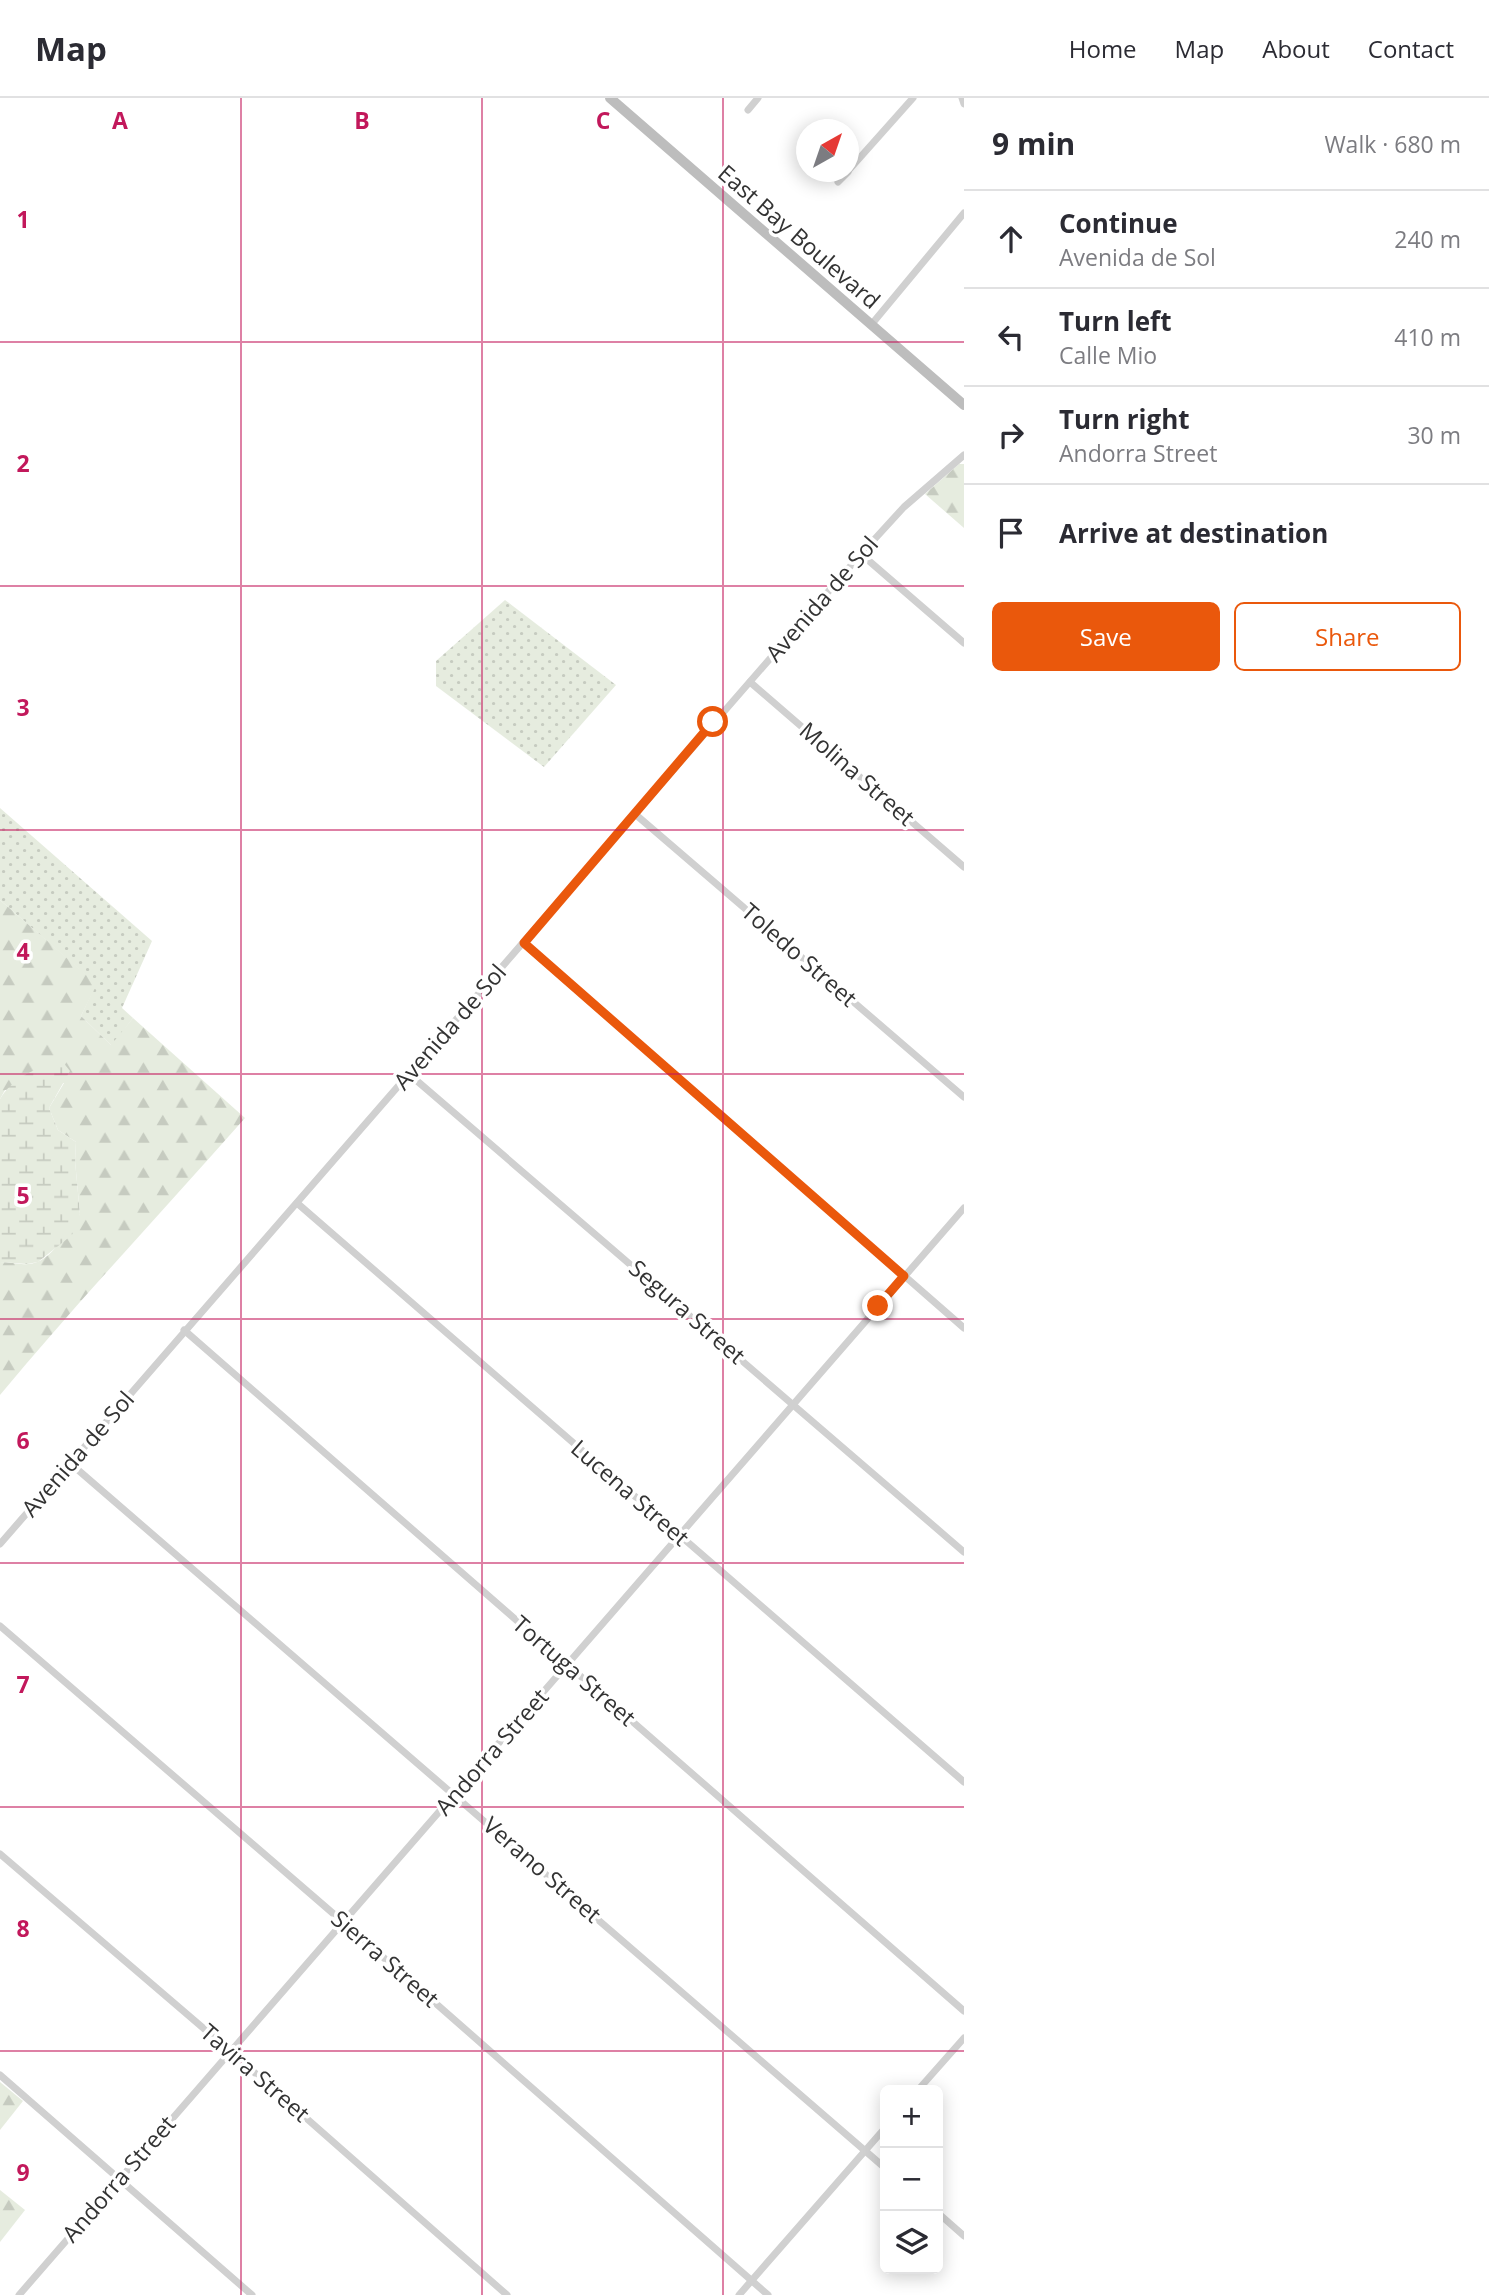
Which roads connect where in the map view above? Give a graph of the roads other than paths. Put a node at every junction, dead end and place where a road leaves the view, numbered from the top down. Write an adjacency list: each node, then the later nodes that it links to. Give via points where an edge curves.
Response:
1 (610, 98): 9 (main road, East Bay Boulevard)
2 (758, 98): 6 (street)
3 (913, 98): 7 (street)
4 (962, 98): 5 (street)
5 (964, 104)
6 (748, 110)
7 (859, 159)
8 (964, 214): 9 (street)
9 (871, 325): 10 (main road, East Bay Boulevard)
10 (964, 405)
11 (964, 455): 12 (street, Avenida de Sol, via 904,507)
12 (861, 554): 13 (street); 14 (street, Avenida de Sol)
13 (964, 643)
14 (750, 682): 15 (street, Avenida de Sol); 16 (street, Molina Street)
15 (635, 814): 17 (street, Avenida de Sol); 19 (street, Toledo Street)
16 (964, 867)
17 (524, 943): 18 (street, Avenida de Sol); 22 (street)
18 (409, 1073): 20 (street, Avenida de Sol); 25 (street, Segura Street)
19 (964, 1097)
20 (297, 1203): 24 (street, Avenida de Sol); 27 (street, Lucena Street)
21 (964, 1208): 22 (street, Andorra Street)
22 (904, 1276): 23 (street); 25 (street, Andorra Street)
23 (964, 1328)
24 (184, 1331): 26 (street, Avenida de Sol); 31 (street, Tortuga Street)
25 (795, 1404): 27 (street, Andorra Street); 29 (street, Segura Street)
26 (70, 1463): 28 (street, Avenida de Sol); 33 (street, Verano Street)
27 (679, 1536): 31 (street, Andorra Street); 32 (street, Lucena Street)
28 (0, 1544)
29 (964, 1552)
30 (0, 1626): 35 (street, Sierra Street)
31 (568, 1665): 33 (street, Andorra Street); 36 (street, Tortuga Street)
32 (964, 1782)
33 (455, 1794): 35 (street, Andorra Street); 42 (street, Verano Street)
34 (0, 1854): 38 (street, Tavira Street)
35 (343, 1922): 38 (street, Andorra Street); 47 (street, Sierra Street)
36 (964, 2011)
37 (964, 2038): 40 (street)
38 (230, 2051): 44 (street, Andorra Street); 50 (street, Tavira Street)
39 (0, 2075): 44 (street)
40 (922, 2085)
41 (880, 2134): 42 (street)
42 (865, 2151): 43 (street, Verano Street); 47 (street)
43 (880, 2164)
44 (119, 2179): 48 (street, Andorra Street); 49 (street)
45 (943, 2217): 46 (street)
46 (964, 2236)
47 (751, 2281): 51 (street); 52 (street, Sierra Street)
48 (19, 2295)
49 (252, 2295)
50 (507, 2295)
51 (739, 2295)
52 (768, 2295)

